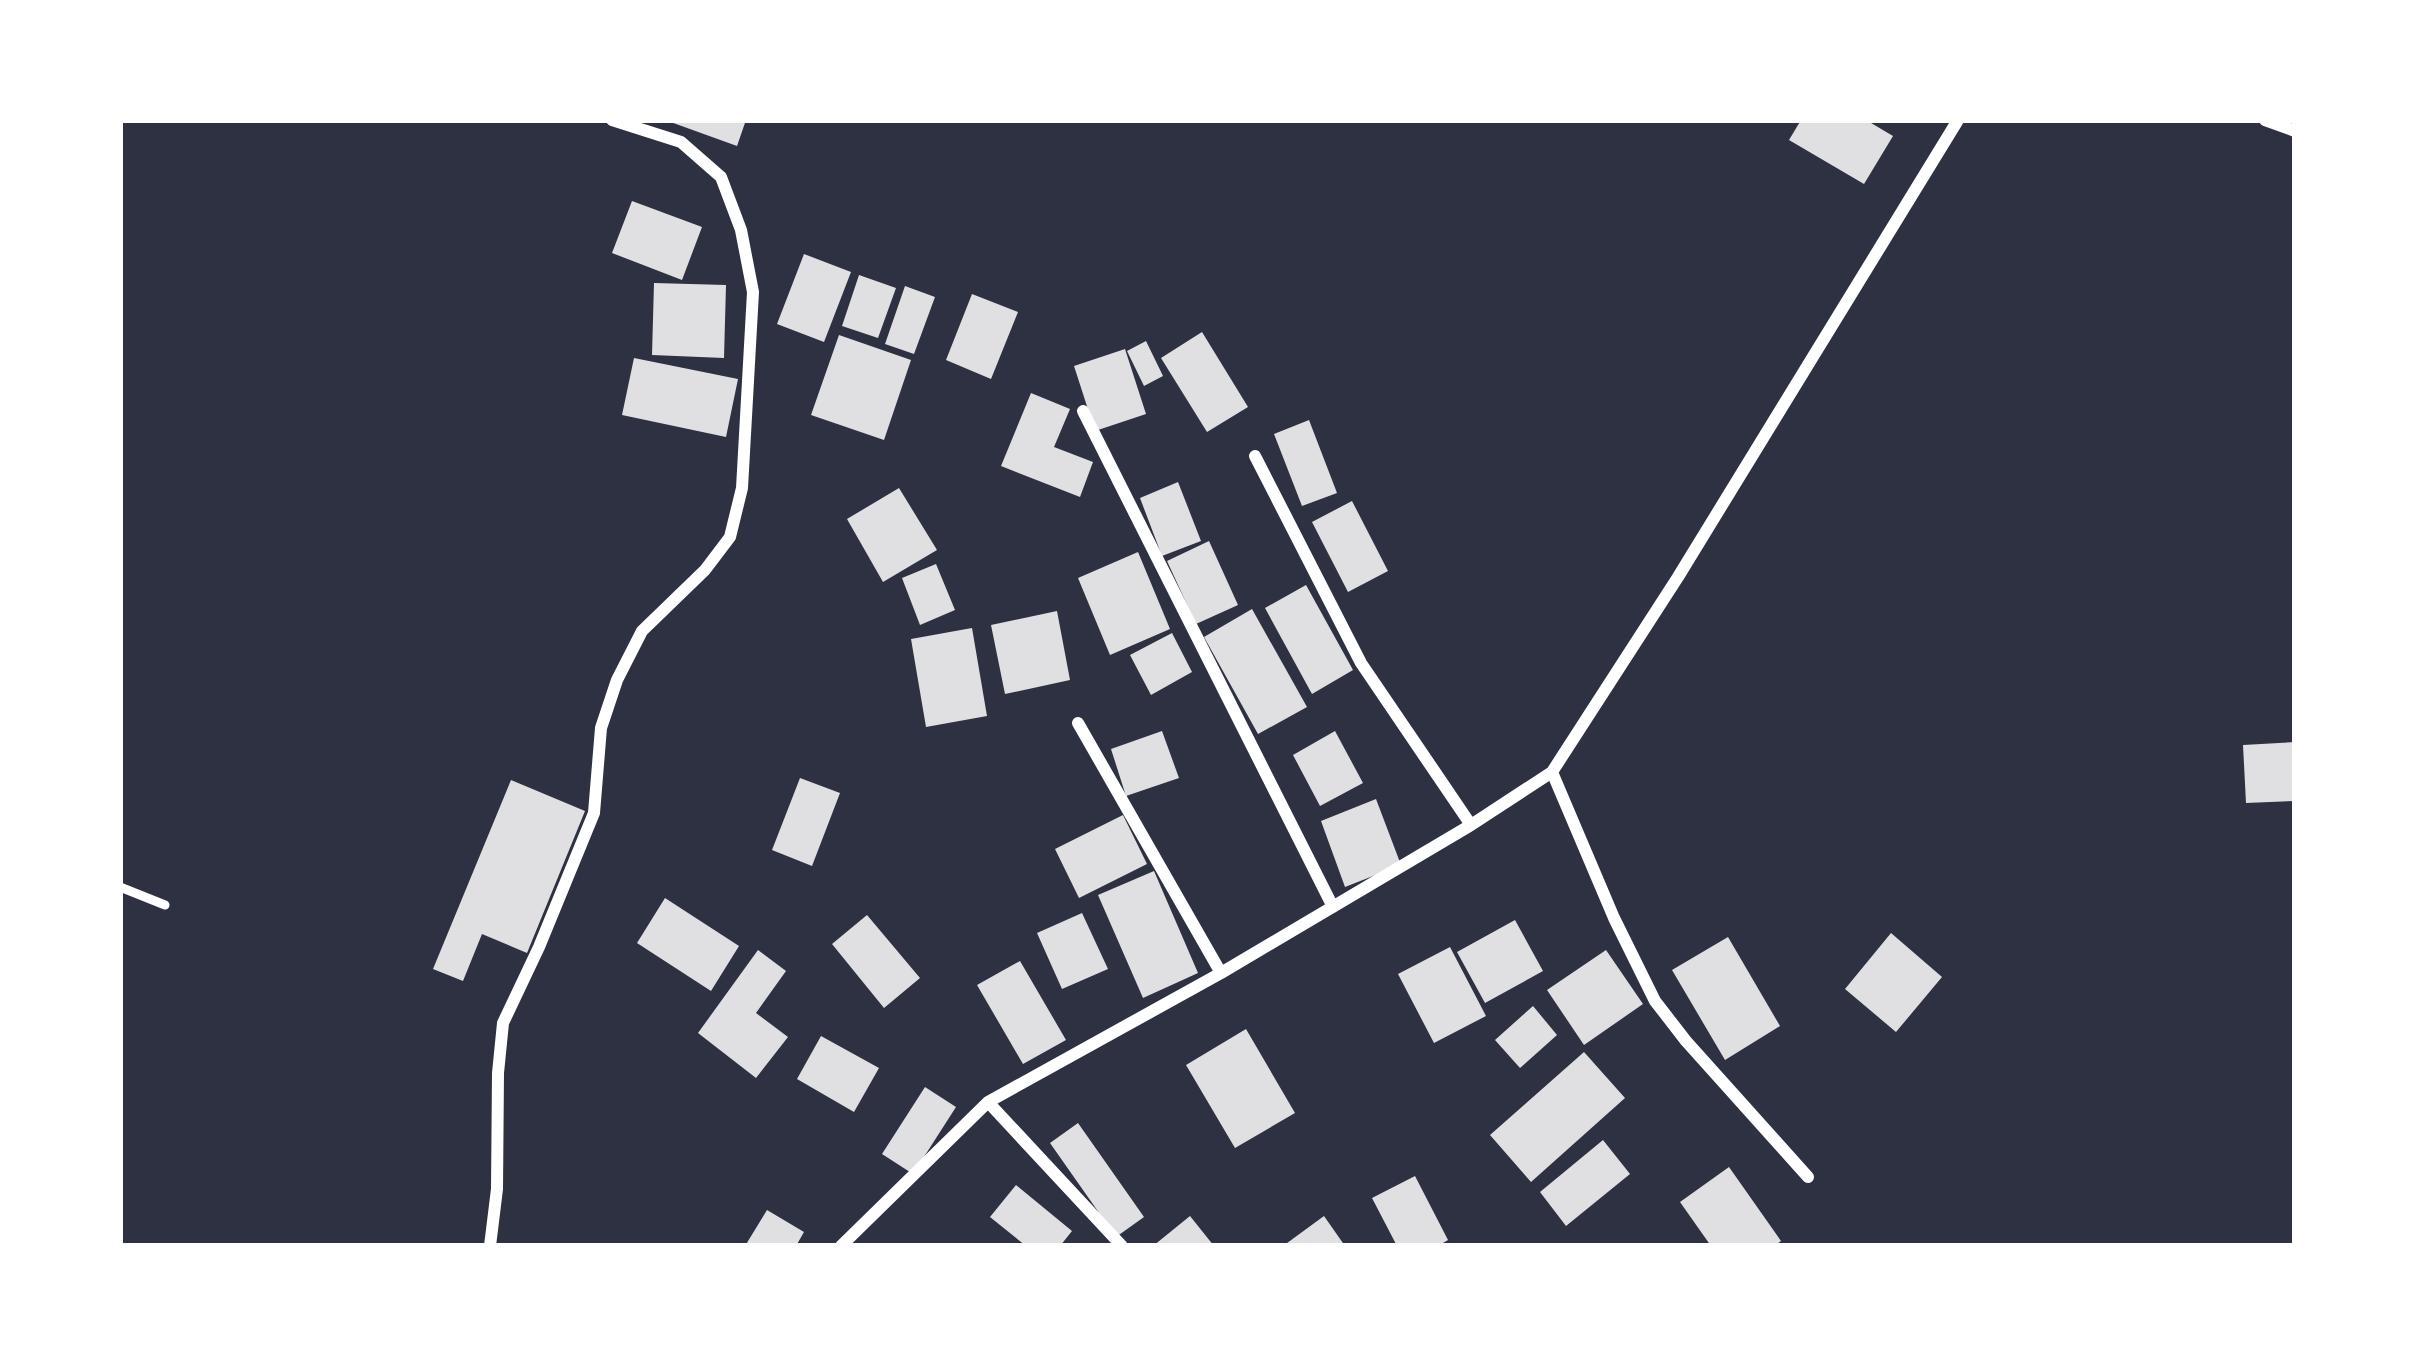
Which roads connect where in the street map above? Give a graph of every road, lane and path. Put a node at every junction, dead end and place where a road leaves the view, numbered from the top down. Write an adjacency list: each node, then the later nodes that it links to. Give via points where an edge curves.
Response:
1 (612, 120): 16 (street, via 681,142 721,177 742,230 753,292 742,488 730,537 642,631 601,728 593,813 503,1023)
2 (1958, 120): 8 (street)
3 (2265, 120): 4 (street)
4 (2295, 131)
5 (1083, 411): 12 (street)
6 (1255, 456): 9 (street, via 1360,663)
7 (1078, 723): 13 (street)
8 (1552, 772): 9 (street); 15 (street, via 1655,1001)
9 (1471, 825): 12 (street)
10 (120, 887): 11 (lane)
11 (165, 905)
12 (1333, 907): 13 (street)
13 (1221, 973): 14 (street)
14 (988, 1102): 17 (street); 18 (street)
15 (1808, 1178)
16 (490, 1246)
17 (841, 1246)
18 (1122, 1246)

